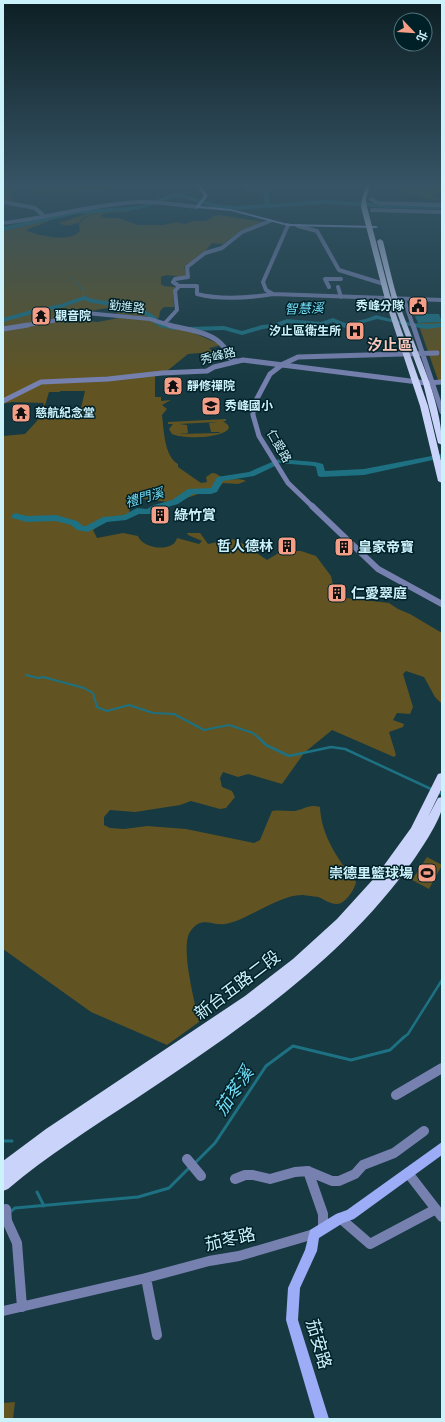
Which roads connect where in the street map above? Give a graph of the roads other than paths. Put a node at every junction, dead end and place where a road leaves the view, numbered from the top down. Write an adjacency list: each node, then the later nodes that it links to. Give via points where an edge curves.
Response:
1 (211, 251): 7 (street, via 186,268 188,277 175,279 173,282)
2 (276, 251): 9 (street, via 263,282 266,290)
3 (328, 251): 6 (street, via 339,270)
4 (378, 251): 6 (main road)
5 (381, 251): 12 (main road)
6 (384, 284): 11 (main road)
7 (179, 286): 9 (street, via 198,286 197,294 207,296 256,297); 15 (street, via 175,291 177,310)
8 (329, 287): 10 (street, via 325,279 341,280)
9 (273, 294): 10 (street)
10 (341, 297): 11 (street)
11 (388, 298): 12 (street); 19 (main road, via 393,316)
12 (395, 299): 13 (street); 16 (main road, via 401,317)
13 (404, 299): 14 (street); 16 (street, via 410,318)
14 (442, 300)
15 (165, 324): 17 (street, 勤進路, via 150,319 86,313); 21 (street, 勤進路, via 205,333 224,346 230,358)
16 (409, 328): 18 (street); 19 (main road)
17 (3, 329)
18 (422, 352): 19 (street, 仁愛路); 20 (street, 仁愛路); 25 (street)
19 (410, 353): 22 (street, 仁愛路, via 303,356); 23 (main road); 25 (main road)
20 (437, 353)
21 (237, 361): 22 (street, 秀峰路); 26 (street, 秀峰路, via 207,371 41,382)
22 (283, 364): 23 (street, 秀峰路); 30 (street, 仁愛路, via 270,374 253,406 253,415 259,436 288,483 378,569)
23 (415, 381): 25 (street, 秀峰路); 29 (main road)
24 (442, 382): 25 (street, 秀峰路)
25 (429, 383): 27 (street); 28 (main road)
26 (3, 401)
27 (442, 412)
28 (442, 443)
29 (442, 482)
30 (442, 604)
31 (442, 777): 38 (main road, 新台五路二段, via 427,810 396,860 348,915 278,978 206,1031 49,1135)
32 (442, 801): 43 (main road, 新台五路二段, via 419,844 401,870 376,901 340,938 282,988 230,1027 60,1141)
33 (442, 1068): 34 (street)
34 (396, 1095)
35 (424, 1131): 39 (street, via 394,1153 363,1165 355,1174 339,1181 332,1181)
36 (442, 1148): 40 (street, 茄苳路)
37 (187, 1159): 41 (street)
38 (3, 1170)
39 (308, 1171): 42 (street, via 270,1179 253,1175); 47 (street, via 323,1214)
40 (408, 1173): 45 (street); 46 (street, 茄苳路, via 350,1215)
41 (201, 1176)
42 (235, 1179)
43 (3, 1184)
44 (6, 1209): 49 (street, via 17,1243)
45 (439, 1213): 46 (street, via 370,1244)
46 (340, 1218): 47 (street, 茄苳路)
47 (318, 1231): 48 (street, 茄苳路, via 239,1256 209,1261); 52 (street, 茄安路, via 294,1288 292,1320)
48 (146, 1278): 49 (street, 茄苳路); 51 (street)
49 (22, 1307): 50 (street, 茄苳路)
50 (3, 1311)
51 (157, 1335)
52 (322, 1419)

